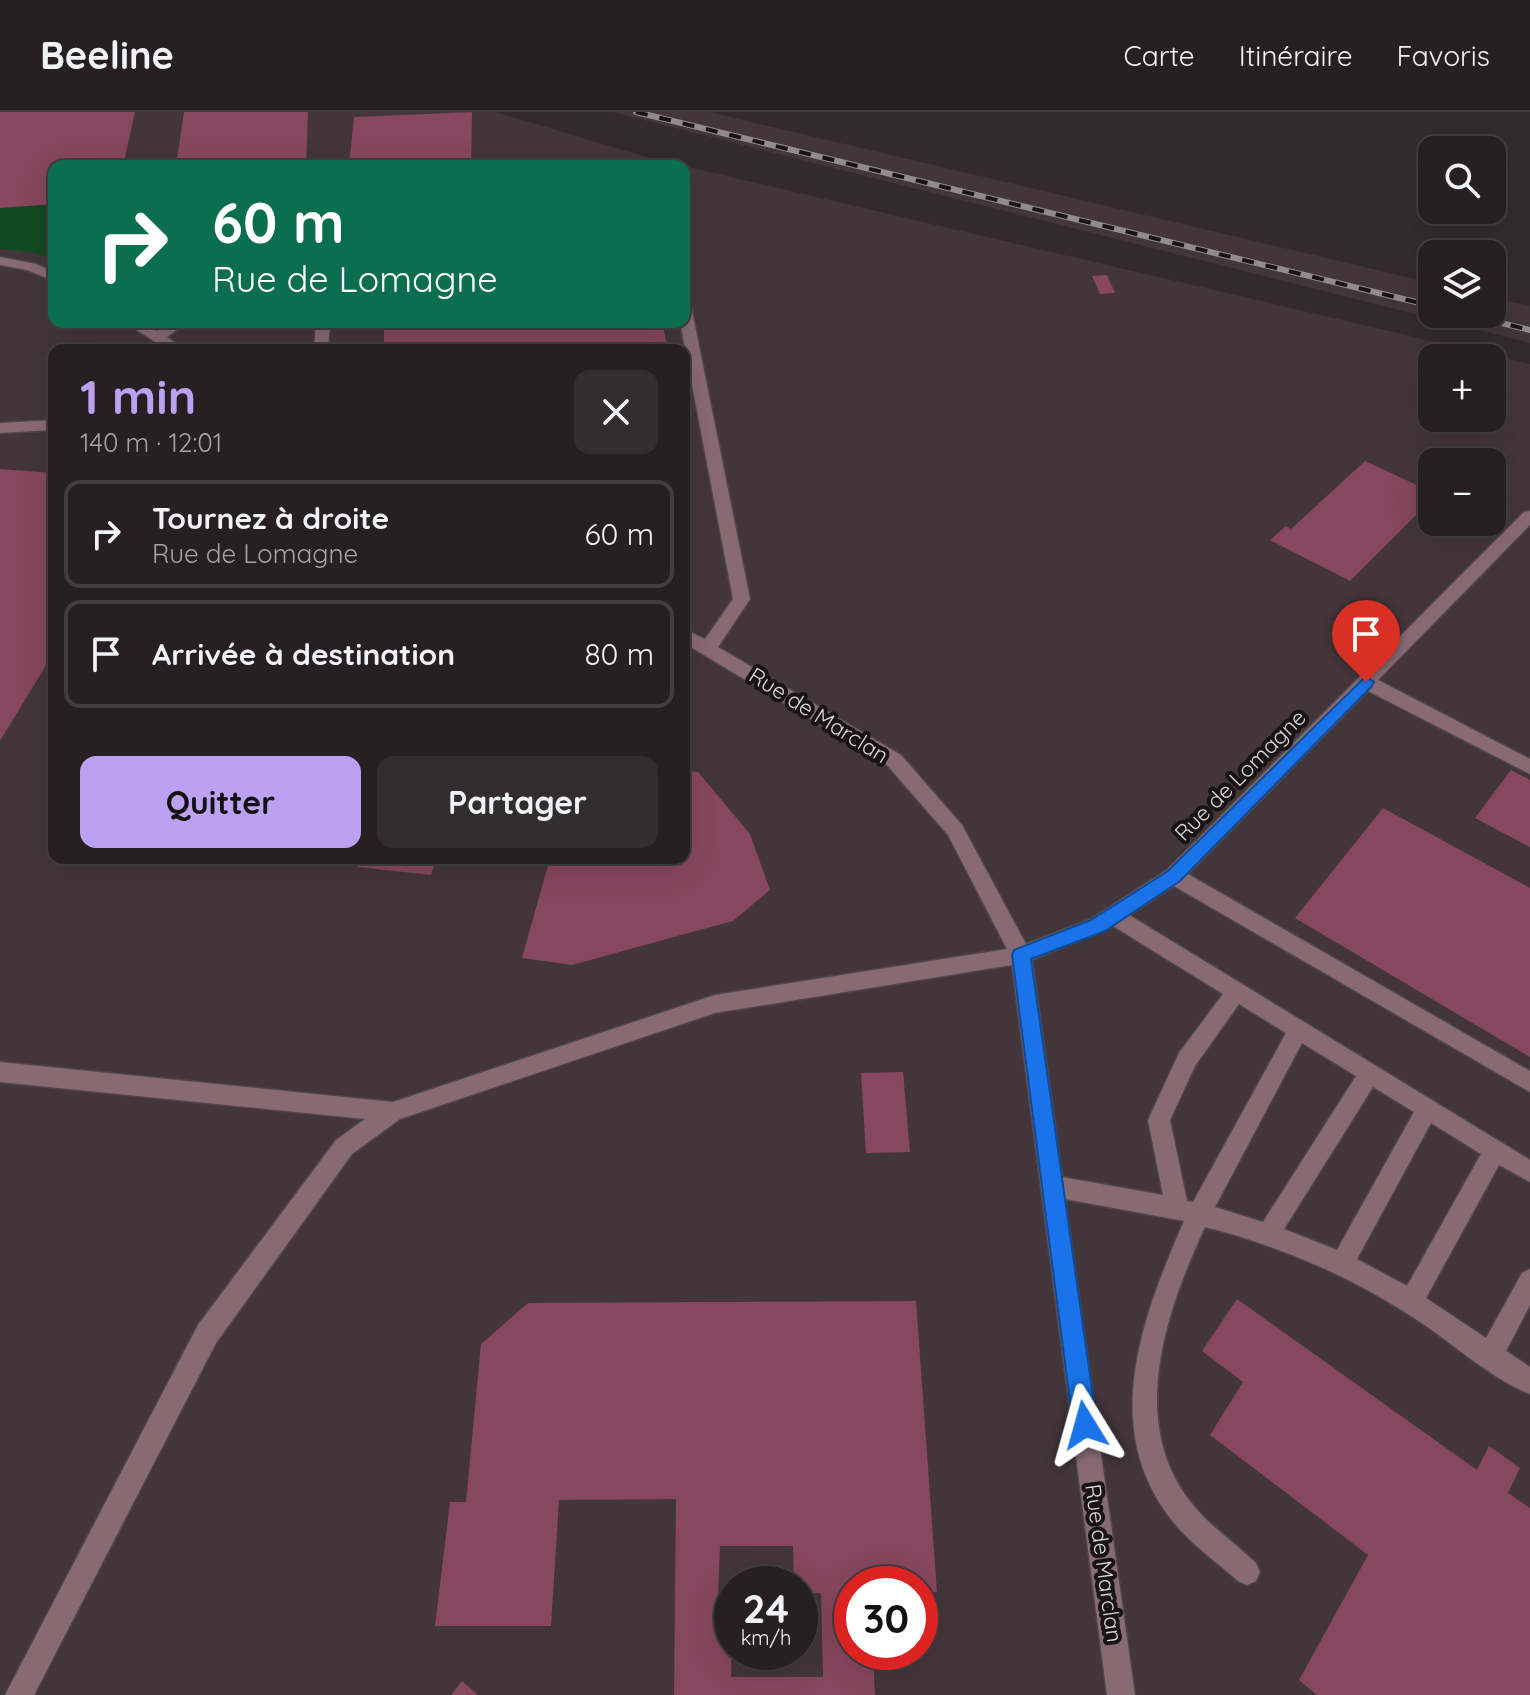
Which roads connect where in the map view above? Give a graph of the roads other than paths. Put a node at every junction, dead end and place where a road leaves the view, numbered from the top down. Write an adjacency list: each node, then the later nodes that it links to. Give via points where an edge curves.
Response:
1 (0, 261): 2 (street)
2 (48, 274)
3 (141, 328): 6 (street)
4 (171, 328): 6 (street)
5 (688, 328): 12 (street, via 742,599)
6 (157, 338): 7 (street)
7 (168, 344)
8 (48, 425): 9 (street)
9 (0, 428)
10 (1530, 516): 13 (street, Rue de Lomagne)
11 (690, 638): 12 (street, Rue de Marclan)
12 (708, 648): 17 (street, Rue de Marclan, via 894,760 955,830)
13 (1366, 682): 14 (street); 15 (street, Rue de Lomagne)
14 (1530, 767)
15 (1174, 876): 16 (street, Rue de Lomagne); 22 (street)
16 (1114, 916): 17 (street, Rue de Lomagne); 18 (street)
17 (1021, 955): 24 (street, Rue de Lomagne, via 715,1004); 27 (street, Rue de Marclan)
18 (1237, 991): 19 (street); 28 (street, via 1187,1060 1159,1120)
19 (1299, 1029): 21 (street); 29 (street)
20 (0, 1072): 24 (street)
21 (1370, 1073): 23 (street); 30 (street)
22 (1530, 1082)
23 (1427, 1109): 25 (street); 31 (street)
24 (393, 1112): 37 (street, via 344,1147 207,1334)
25 (1495, 1151): 26 (street); 33 (street)
26 (1530, 1172)
27 (1052, 1186): 28 (street); 38 (street, Rue de Marclan)
28 (1177, 1206): 29 (street)
29 (1201, 1212): 30 (street); 36 (street, via 1172,1274 1147,1351 1145,1434 1178,1506)
30 (1268, 1234): 31 (street)
31 (1342, 1264): 33 (street)
32 (1530, 1281): 34 (street)
33 (1410, 1304): 34 (street)
34 (1490, 1356): 35 (street)
35 (1530, 1382)
36 (1247, 1572)
37 (19, 1695)
38 (1121, 1695)

